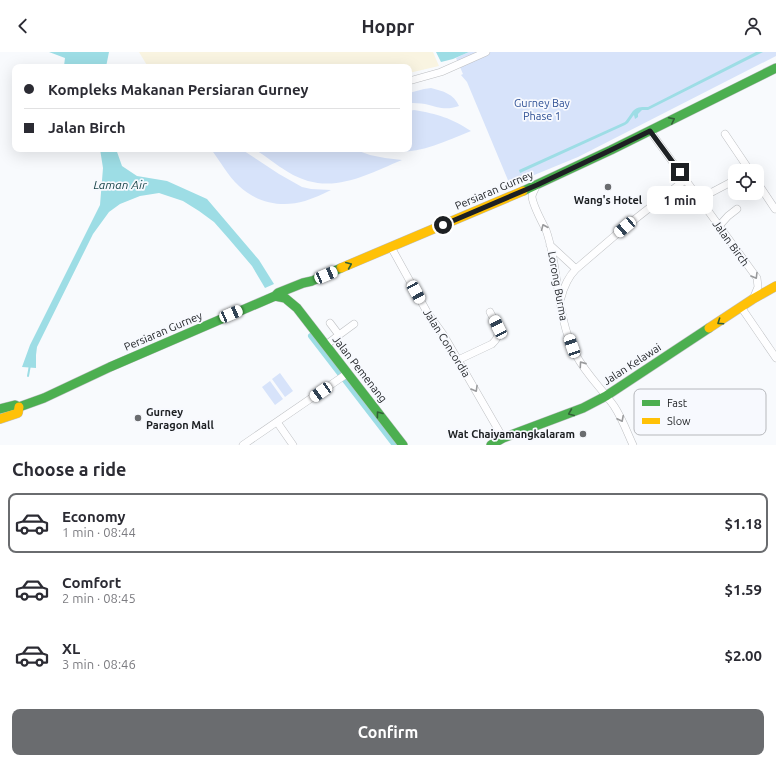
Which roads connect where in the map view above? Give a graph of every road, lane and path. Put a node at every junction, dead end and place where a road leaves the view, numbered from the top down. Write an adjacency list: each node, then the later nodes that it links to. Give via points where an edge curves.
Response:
1 (486, 52): 3 (street, via 441,72)
2 (776, 68): 4 (main road, Persiaran Gurney, one-way to 2)
3 (412, 80)
4 (650, 131): 7 (street, Jalan Birch); 9 (main road, Persiaran Gurney)
5 (726, 134): 6 (street)
6 (745, 164)
7 (685, 180): 11 (street, Jalan Birch); 17 (street)
8 (728, 184): 11 (street)
9 (537, 185): 15 (street, Lorong Burma, one-way to 9, via 533,200 533,192); 16 (main road, Persiaran Gurney)
10 (764, 192): 13 (street)
11 (699, 199): 14 (street, Jalan Birch)
12 (738, 209): 14 (street)
13 (776, 209)
14 (719, 226): 21 (street, Jalan Birch, one-way to 21, via 757,278 758,288)
15 (550, 245): 17 (street); 22 (street, Lorong Burma)
16 (391, 247): 18 (main road, Persiaran Gurney, one-way to 16); 31 (street, Jalan Concordia, via 427,312)
17 (576, 268): 22 (street, via 564,285)
18 (312, 281): 20 (main road, Persiaran Gurney); 23 (main road, via 297,294)
19 (776, 286): 21 (main road, Jalan Kelawai)
20 (275, 296): 23 (main road, Jalan Pemenang, via 288,300); 34 (main road, Persiaran Gurney)
21 (753, 299): 24 (main road, Jalan Kelawai)
22 (560, 300): 33 (street, Lorong Burma, one-way to 22, via 576,356 567,332)
23 (297, 308): 29 (main road, Jalan Pemenang)
24 (740, 308): 30 (street); 33 (main road, Jalan Kelawai, one-way to 33)
25 (490, 312): 31 (street, via 498,327 496,340)
26 (330, 323): 28 (street)
27 (354, 324): 28 (street)
28 (339, 336): 29 (street)
29 (326, 345): 32 (main road, Jalan Pemenang)
30 (776, 358)
31 (458, 360): 38 (street, Jalan Concordia, one-way to 38)
32 (343, 376): 37 (street); 41 (main road, Jalan Pemenang, one-way to 32)
33 (606, 396): 38 (main road, Jalan Kelawai, one-way to 38); 42 (street, Lorong Burma, one-way to 42, via 622,420)
34 (19, 407): 35 (main road, Persiaran Gurney, via 15,405); 36 (main road, Persiaran Gurney, via 18,413)
35 (0, 409)
36 (0, 419)
37 (277, 422): 39 (street); 40 (street)
38 (496, 443)
39 (244, 445)
40 (293, 445)
41 (403, 445)
42 (633, 445)

